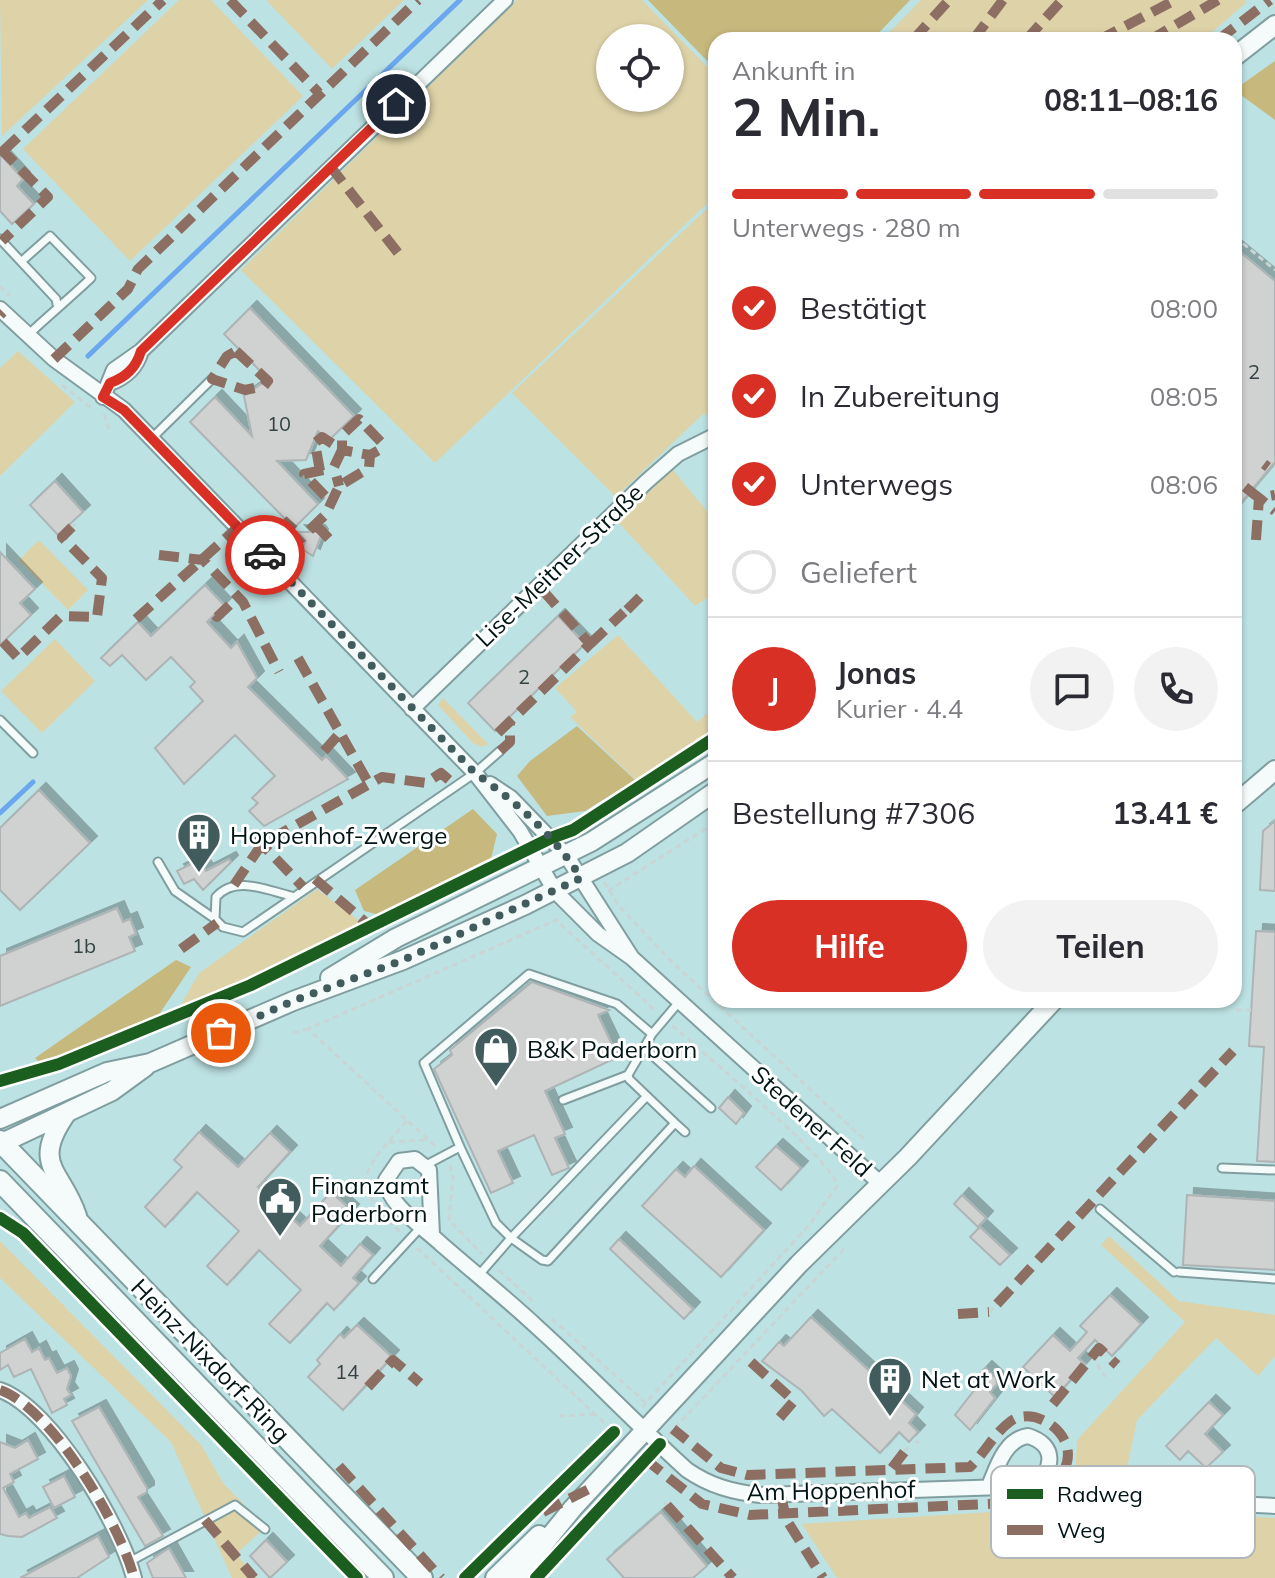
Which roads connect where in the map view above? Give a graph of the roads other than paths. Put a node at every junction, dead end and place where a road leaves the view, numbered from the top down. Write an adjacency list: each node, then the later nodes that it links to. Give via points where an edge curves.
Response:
1 (505, 0): 10 (street, via 141,351 137,364 110,383)
2 (1275, 25): 3 (street)
3 (1242, 51)
4 (0, 239): 5 (lane)
5 (22, 261): 6 (lane); 6 (lane, via 50,236 91,278)
6 (57, 304): 8 (lane)
7 (0, 309): 8 (street)
8 (26, 337): 10 (street)
9 (212, 379): 11 (lane)
10 (103, 397): 11 (street)
11 (152, 438): 14 (street)
12 (708, 438): 15 (street, Lise-Meitner-Straße, via 678,454 646,482)
13 (288, 551): 14 (lane)
14 (274, 564): 15 (street)
15 (412, 709): 21 (street)
16 (0, 720): 18 (lane)
17 (500, 751): 21 (lane)
18 (33, 753)
19 (708, 767): 24 (street)
20 (1272, 769): 23 (street)
21 (475, 773): 24 (street, via 511,798); 26 (street); 29 (lane)
22 (708, 796): 27 (street)
23 (1242, 797)
24 (566, 855): 26 (street); 27 (street)
25 (158, 862): 30 (lane, via 175,891)
26 (541, 867): 28 (street, Stedener Feld); 32 (street, via 396,938)
27 (589, 874): 28 (street); 31 (street, Stedener Feld, via 594,899)
28 (555, 891): 31 (street, Stedener Feld); 32 (street, via 403,960)
29 (291, 896): 30 (lane, via 243,932); 30 (lane, via 230,886 216,897)
30 (215, 919)
31 (632, 958): 33 (street, Stedener Feld)
32 (293, 1001): 37 (street)
33 (679, 1002): 35 (lane); 52 (street, Stedener Feld)
34 (1046, 1008): 52 (street)
35 (652, 1034): 36 (lane); 47 (lane, via 617,1004 529,974 424,1063)
36 (644, 1048): 38 (lane); 41 (lane)
37 (150, 1063): 42 (street); 43 (street, via 107,1072)
38 (628, 1075): 39 (lane); 40 (lane)
39 (646, 1097): 44 (lane); 58 (lane)
40 (563, 1100)
41 (711, 1108)
42 (67, 1114): 46 (street); 56 (street, via 48,1155)
43 (0, 1119)
44 (675, 1123): 45 (lane); 58 (lane, via 548,1261)
45 (685, 1132)
46 (1, 1143): 56 (main road, Heinz-Nixdorf-Ring)
47 (460, 1147): 48 (lane); 58 (lane, via 496,1223)
48 (426, 1165): 57 (street, via 432,1181); 57 (street, via 415,1159 399,1161 386,1180 390,1197)
49 (1222, 1168): 50 (lane)
50 (1275, 1170)
51 (0, 1181): 54 (main road, Heinz-Nixdorf-Ring)
52 (881, 1184): 63 (street, Stedener Feld, via 799,1264)
53 (0, 1198): 54 (street)
54 (25, 1208): 73 (main road, Heinz-Nixdorf-Ring)
55 (1100, 1209): 61 (lane, via 1176,1272)
56 (79, 1223): 74 (main road, Heinz-Nixdorf-Ring)
57 (428, 1230): 59 (street); 60 (lane)
58 (511, 1238): 59 (lane)
59 (478, 1276): 63 (street)
60 (373, 1279)
61 (1275, 1279)
62 (0, 1390): 72 (street, via 33,1413 83,1474 120,1537)
63 (653, 1438): 67 (street, Am Hoppenhof, via 698,1478 745,1494); 70 (street, Stedener Feld)
64 (998, 1466): 65 (street, via 1007,1448 1028,1436 1041,1442 1051,1456)
65 (1048, 1466)
66 (991, 1482): 67 (street)
67 (989, 1486)
68 (1255, 1505): 69 (street, Am Hoppenhof)
69 (1275, 1506)
70 (573, 1508): 75 (street, Stedener Feld); 76 (street, Stedener Feld)
71 (265, 1529): 72 (lane, via 235,1505)
72 (129, 1572)
73 (383, 1578)
74 (422, 1578)
75 (495, 1578)
76 (516, 1578)

